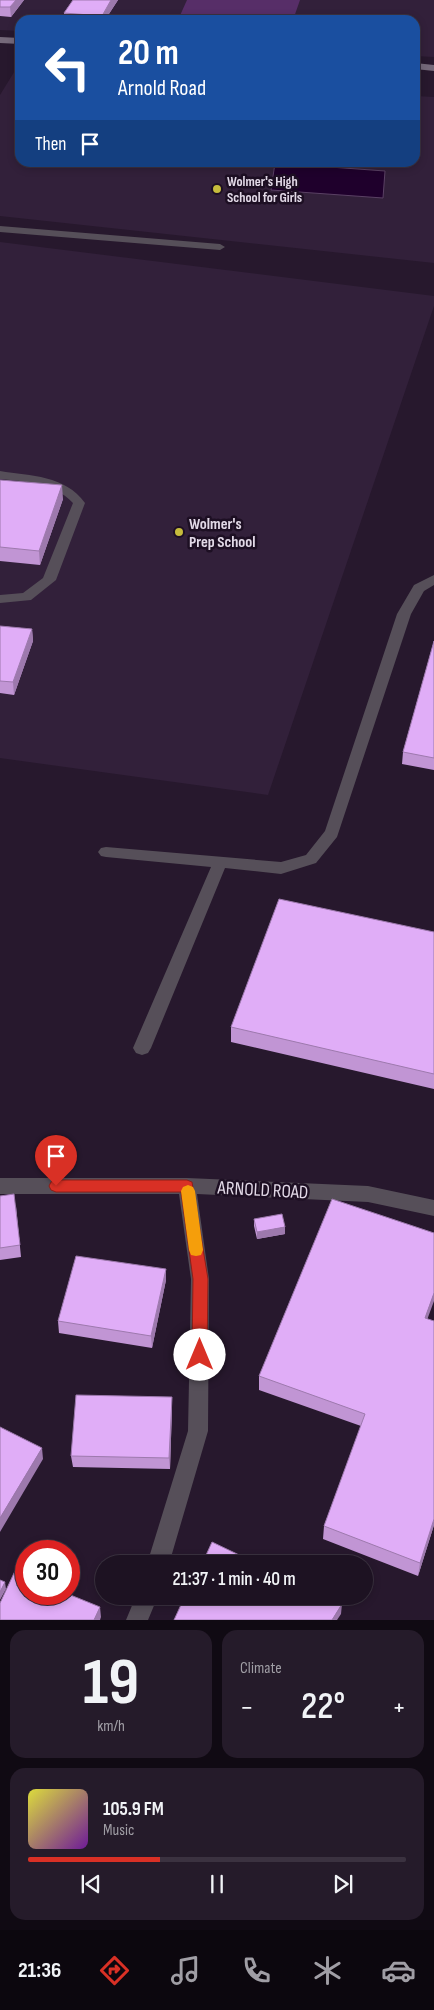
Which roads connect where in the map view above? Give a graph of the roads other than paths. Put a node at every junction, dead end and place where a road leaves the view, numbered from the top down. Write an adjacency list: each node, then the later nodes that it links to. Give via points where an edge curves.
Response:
1 (1, 41): 2 (main road)
2 (15, 41)
3 (420, 67): 4 (main road)
4 (434, 68)
5 (0, 229): 6 (street)
6 (220, 247)
7 (0, 475): 9 (street, via 55,483 70,491 79,503 50,580 26,597)
8 (434, 579): 11 (street, via 419,588 404,614 332,833 311,859 281,868)
9 (0, 599)
10 (106, 852): 11 (street)
11 (220, 863): 12 (street)
12 (142, 1048)
13 (0, 1186): 14 (street, ARNOLD ROAD)
14 (187, 1186): 15 (street, ARNOLD ROAD, via 368,1194); 16 (street, via 200,1279 198,1431)
15 (434, 1208)
16 (161, 1555)
17 (143, 1605): 18 (street)
18 (137, 1620)

